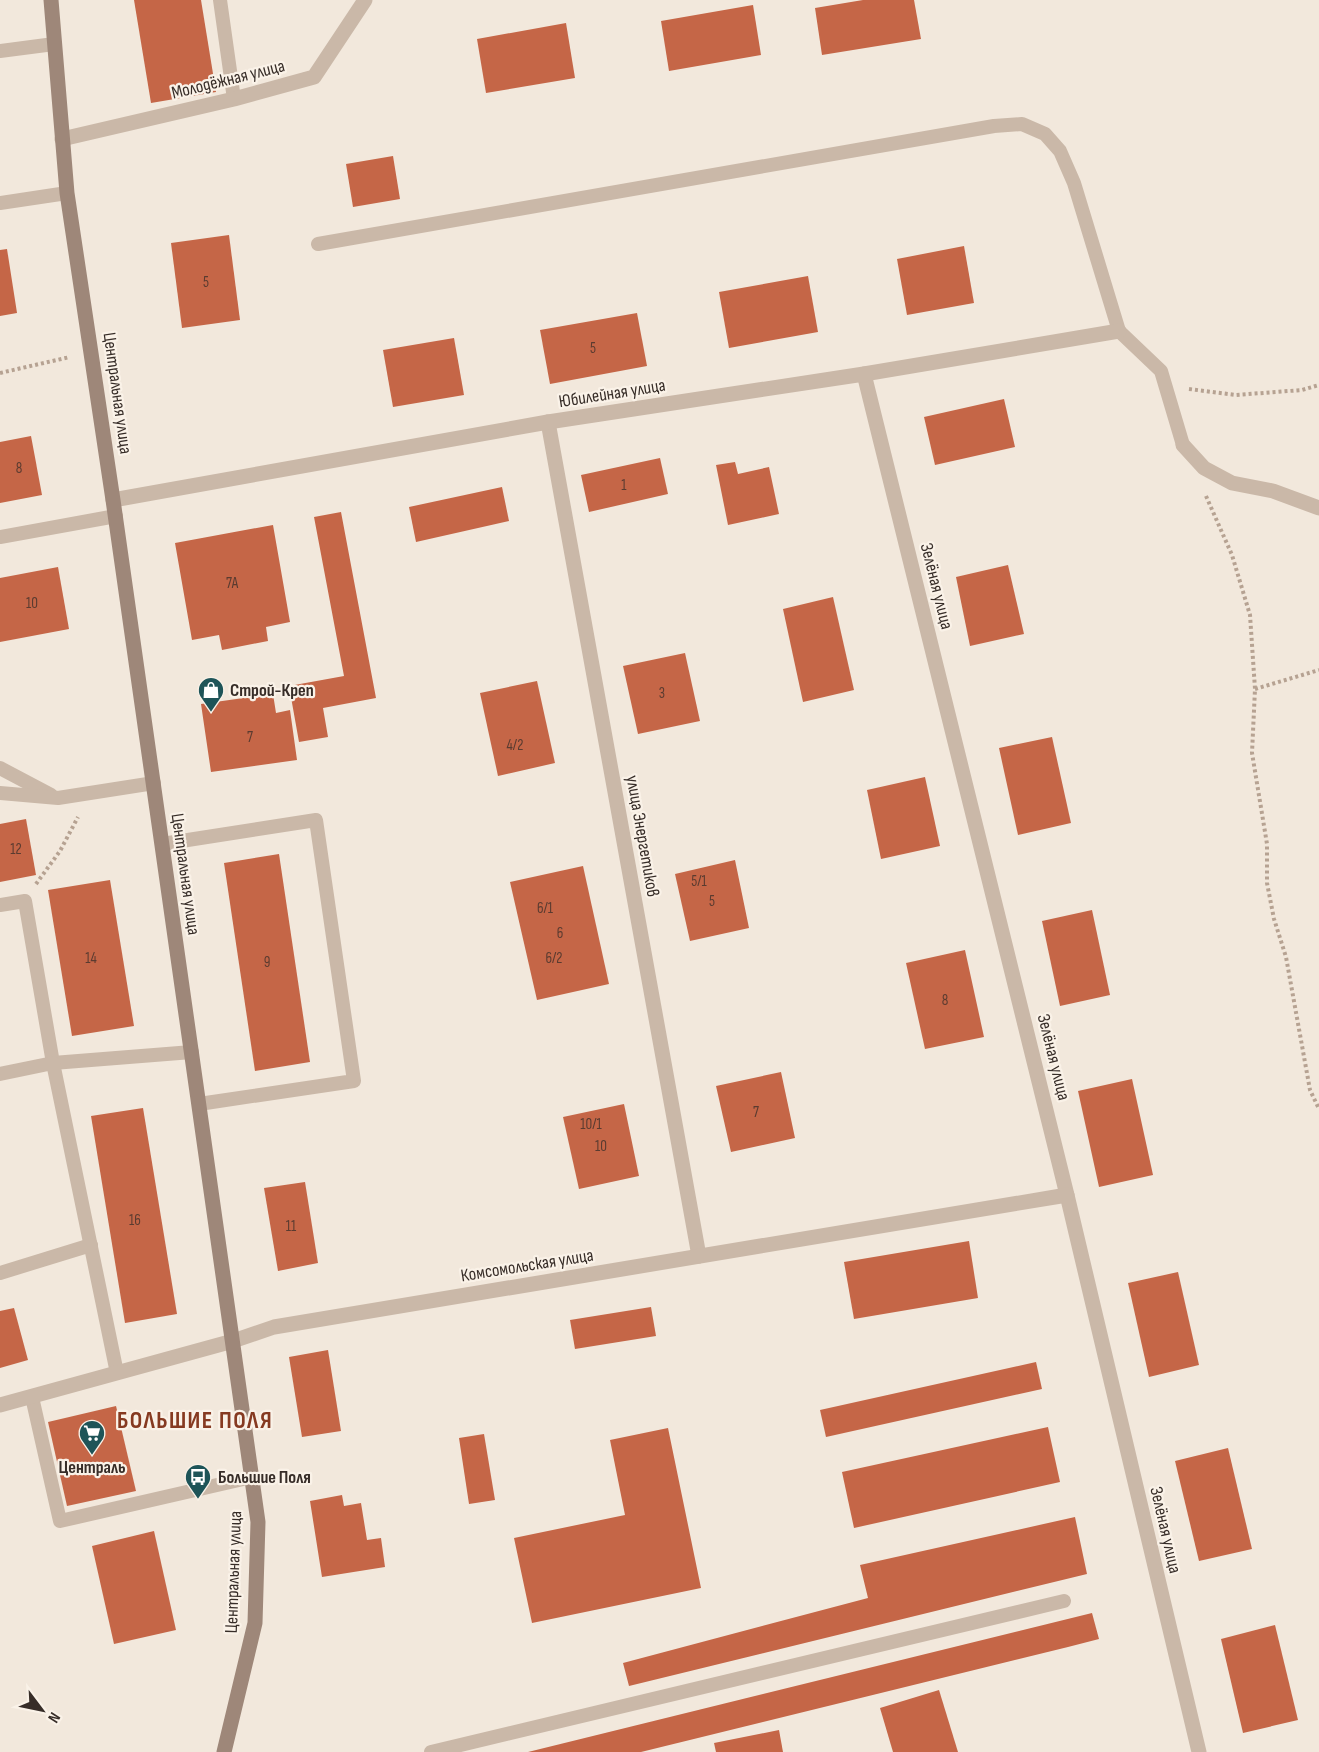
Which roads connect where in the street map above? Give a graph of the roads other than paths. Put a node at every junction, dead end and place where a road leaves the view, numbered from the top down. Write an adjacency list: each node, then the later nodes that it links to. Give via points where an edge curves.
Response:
1 (51, 0): 4 (street, Центральная улица)
2 (220, 0): 6 (lane)
3 (365, 0): 6 (street, Молодёжная улица, via 314,76)
4 (54, 44): 5 (lane); 7 (street, Центральная улица)
5 (0, 51)
6 (234, 99): 7 (street, Молодёжная улица)
7 (62, 139): 8 (street, Центральная улица)
8 (67, 193): 9 (lane); 15 (street, Центральная улица)
9 (0, 203)
10 (318, 244): 11 (lane, via 1022,124 1045,134 1060,151 1074,183)
11 (1119, 331): 12 (street, Юбилейная улица); 14 (lane, via 1161,371)
12 (864, 374): 13 (street, Юбилейная улица); 29 (street, Зелёная улица)
13 (548, 422): 15 (street, Юбилейная улица); 31 (street, улица Энергетиков)
14 (1183, 445): 16 (street, via 1204,468 1232,483 1273,491)
15 (113, 500): 17 (street, Центральная улица)
16 (1319, 508)
17 (116, 516): 18 (lane); 20 (street, Центральная улица)
18 (0, 537)
19 (0, 768): 22 (lane)
20 (154, 783): 22 (lane); 23 (street, Центральная улица)
21 (0, 793): 22 (lane)
22 (58, 798)
23 (162, 844): 25 (street, Центральная улица); 28 (lane, via 316,820 354,1081)
24 (0, 904): 26 (lane, via 25,901)
25 (192, 1052): 26 (lane); 28 (street, Центральная улица)
26 (53, 1063): 27 (lane); 30 (lane)
27 (0, 1074)
28 (199, 1104): 33 (street, Центральная улица)
29 (1068, 1194): 31 (street, Комсомольская улица); 41 (street, Зелёная улица)
30 (91, 1245): 32 (lane); 34 (lane)
31 (699, 1256): 33 (street, Комсомольская улица, via 274,1326)
32 (0, 1273)
33 (233, 1341): 34 (street, Комсомольская улица); 37 (street, Центральная улица)
34 (117, 1373): 35 (street, Комсомольская улица)
35 (32, 1397): 36 (street, Комсомольская улица); 37 (lane, via 60,1521)
36 (0, 1405)
37 (252, 1477): 39 (street, Центральная улица, via 258,1522 255,1623)
38 (1064, 1601): 40 (lane)
39 (224, 1752)
40 (431, 1752)
41 (1198, 1752)

